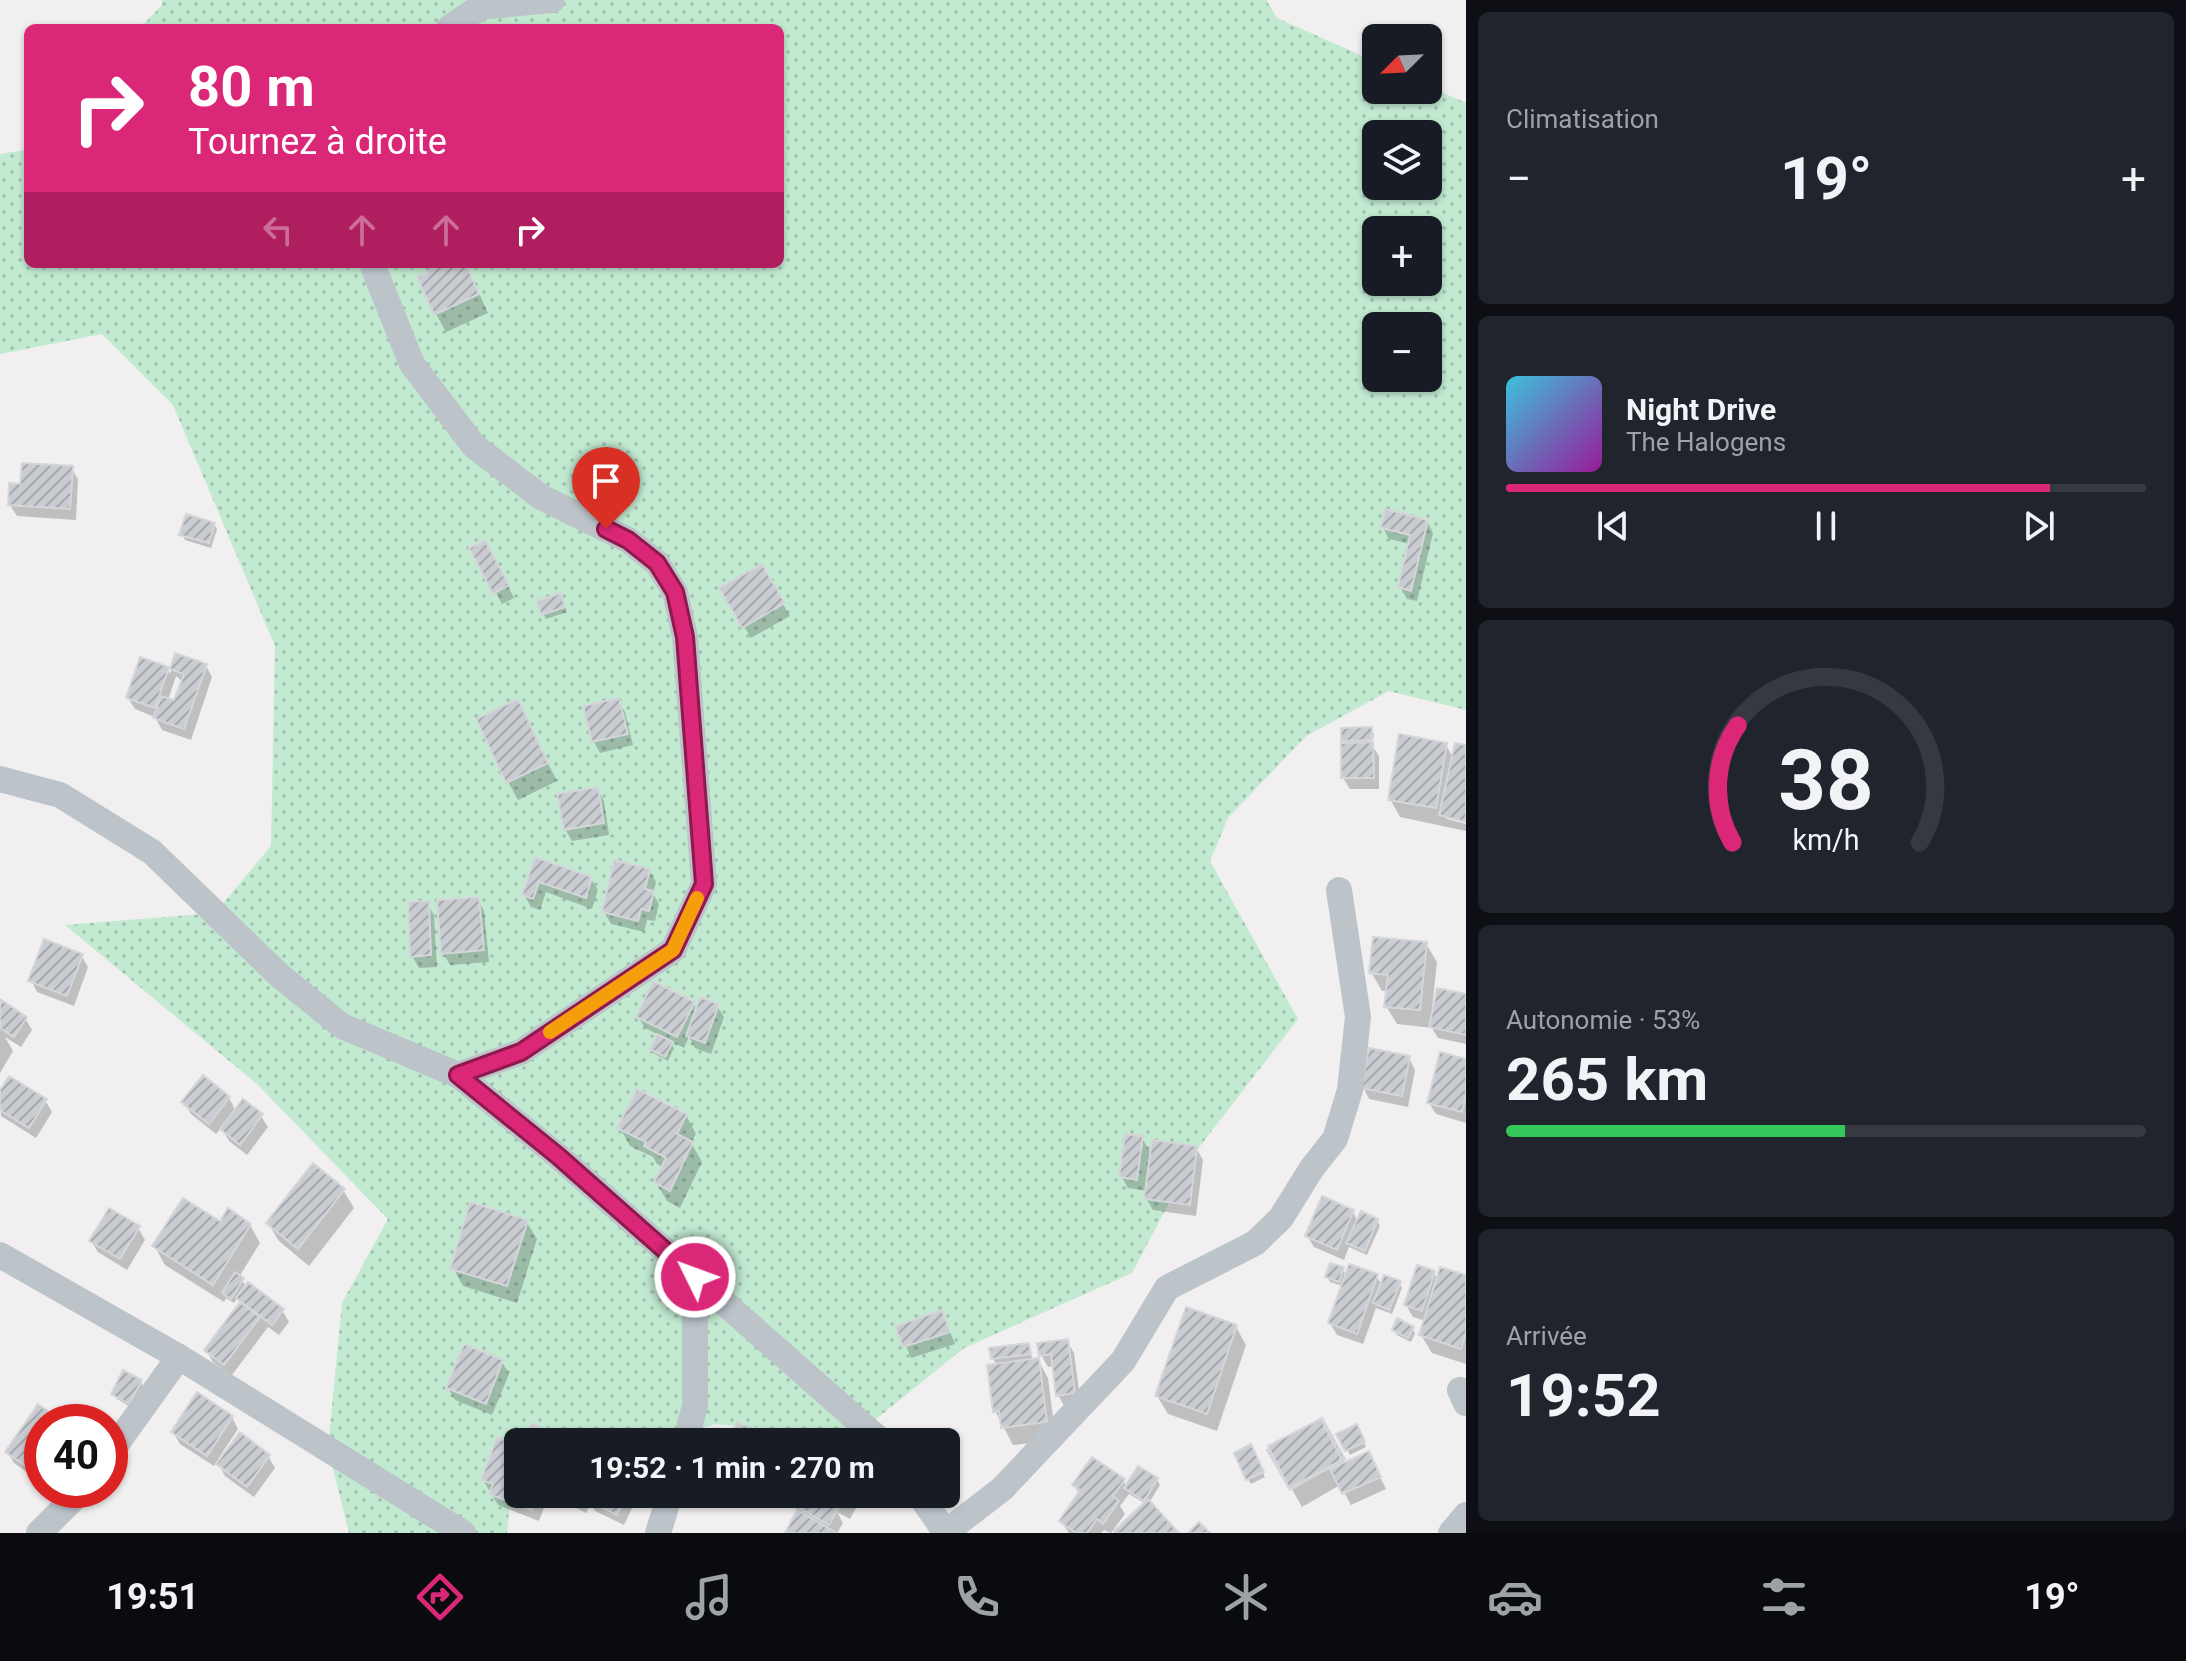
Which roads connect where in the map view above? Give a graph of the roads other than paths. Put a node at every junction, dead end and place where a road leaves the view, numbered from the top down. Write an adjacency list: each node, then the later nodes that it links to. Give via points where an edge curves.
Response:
1 (552, 0): 2 (street, via 480,7)
2 (455, 24)
3 (374, 268): 6 (street, via 412,364 474,446 541,497 628,540 657,563 675,592 685,637 704,884 673,950 521,1052)
4 (0, 779): 6 (street, via 60,795 152,852 279,975 342,1026)
5 (1339, 890): 17 (street, via 1358,1017 1350,1090 1335,1139 1281,1218 1255,1243 1167,1288 1123,1361 1002,1489)
6 (458, 1075): 8 (street)
7 (0, 1255): 9 (street)
8 (695, 1277): 11 (street, via 695,1406); 12 (street)
9 (179, 1357): 10 (street); 19 (street)
10 (128, 1428)
11 (689, 1428)
12 (866, 1428)
13 (64, 1508): 18 (street)
14 (666, 1508): 20 (street)
15 (929, 1508): 17 (street)
16 (1466, 1515): 21 (street)
17 (946, 1532)
18 (39, 1533)
19 (463, 1533)
20 (658, 1533)
21 (1451, 1533)

